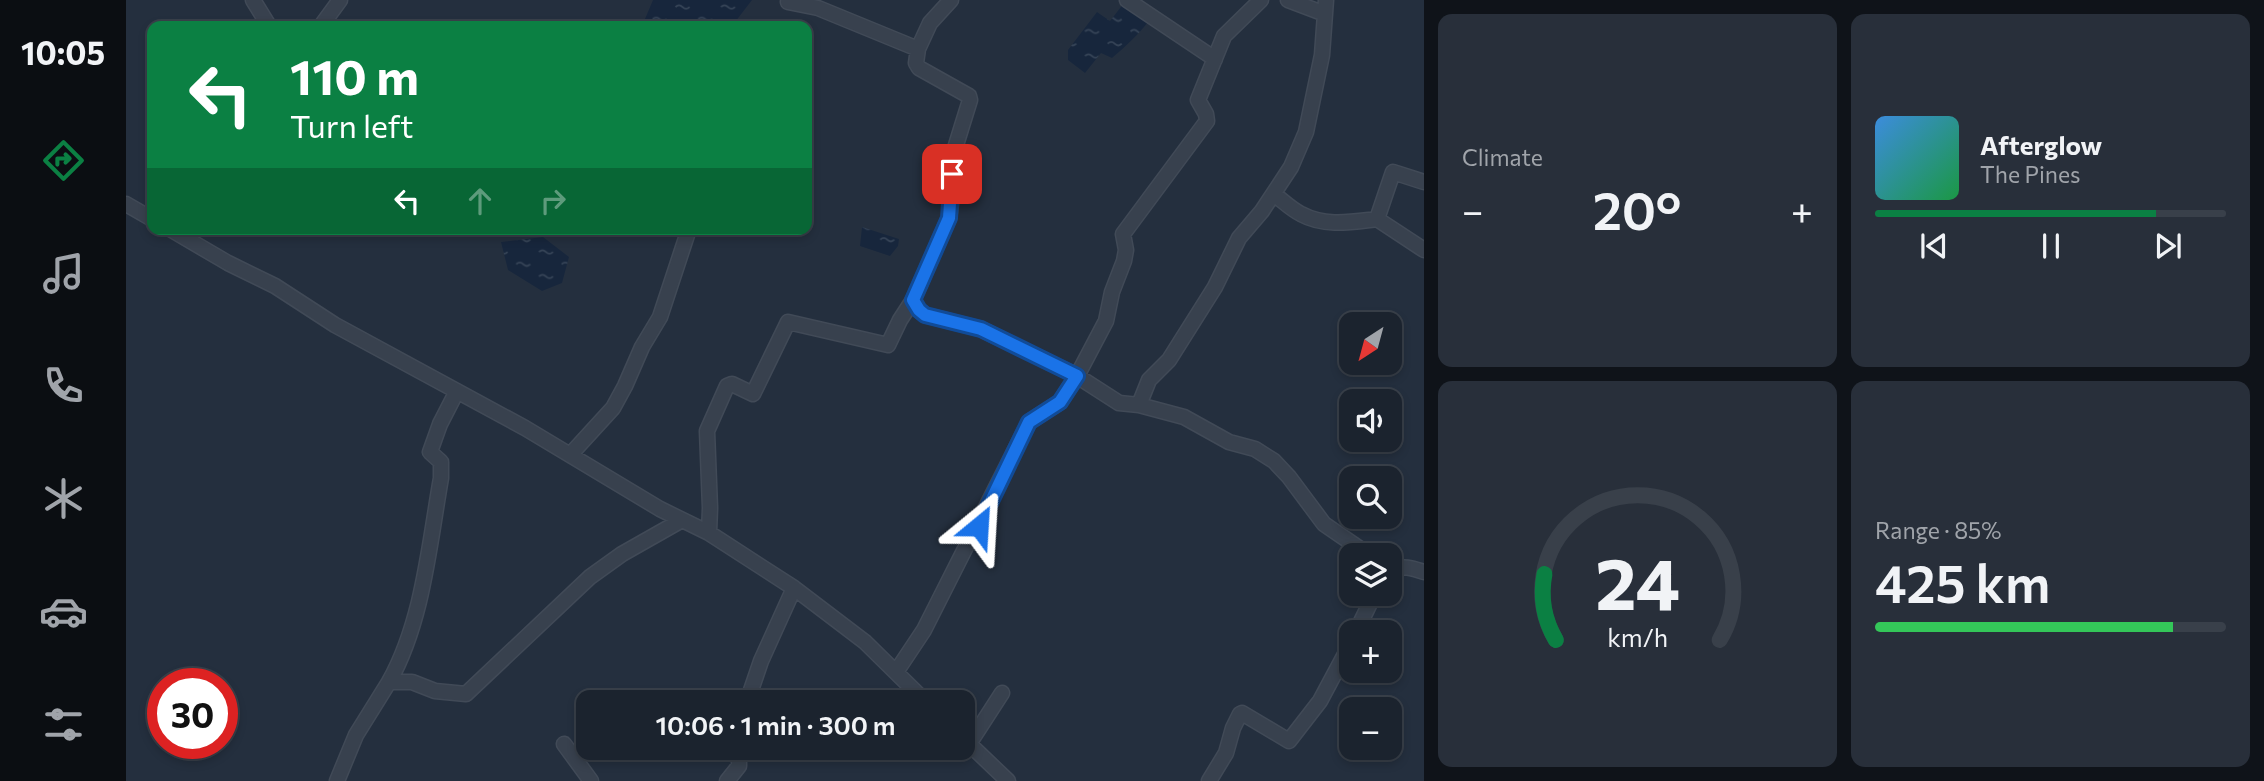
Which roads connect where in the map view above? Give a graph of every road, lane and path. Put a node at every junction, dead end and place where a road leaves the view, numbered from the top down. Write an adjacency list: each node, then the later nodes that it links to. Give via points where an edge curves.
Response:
1 (253, 0): 9 (street)
2 (340, 0): 10 (street)
3 (951, 0): 11 (street, via 930,23)
4 (1127, 0): 12 (street)
5 (1261, 0): 12 (street, via 1224,36)
6 (1288, 0): 8 (street)
7 (788, 2): 11 (street, via 818,8)
8 (1325, 7): 14 (street, via 1322,55 1306,132)
9 (266, 21)
10 (325, 21)
11 (918, 48): 21 (street, via 919,68 970,100 952,158 949,218)
12 (1215, 59): 22 (street, via 1198,100 1207,121 1123,234 1124,261 1106,321)
13 (1424, 182): 17 (street, via 1393,172)
14 (1274, 194): 17 (street, via 1300,214 1320,221 1339,224); 24 (street, via 1239,238 1215,287 1169,360 1149,380)
15 (126, 204): 16 (street)
16 (147, 216)
17 (1377, 219): 20 (street)
18 (180, 235): 23 (street)
19 (687, 235): 25 (street, via 660,317 625,386 613,408)
20 (1424, 250)
21 (913, 300): 22 (street, via 925,315 981,329); 27 (street, via 888,345 788,322 753,394 727,386 707,431)
22 (1077, 376): 24 (street, via 1119,403); 33 (street, via 1060,402 1029,422 924,630)
23 (457, 391): 25 (street); 34 (street, via 430,452 441,462 441,478 420,597 403,656)
24 (1139, 405): 28 (street, via 1184,418 1265,455 1289,477 1324,524)
25 (570, 455): 26 (street)
26 (682, 520): 27 (street); 34 (street, via 590,577 466,694 435,691 412,682)
27 (709, 533): 31 (street)
28 (1352, 543)
29 (1402, 567): 30 (street)
30 (1424, 572)
31 (794, 588): 33 (street); 35 (street)
32 (1339, 665): 46 (street, via 1320,701 1289,741 1240,713 1226,753)
33 (896, 672): 36 (street)
34 (388, 682): 42 (street, via 356,736)
35 (751, 690)
36 (914, 690)
37 (1002, 693): 38 (street)
38 (975, 728)
39 (564, 744): 43 (street)
40 (975, 749): 45 (street)
41 (741, 774): 44 (street)
42 (337, 781)
43 (591, 781)
44 (727, 781)
45 (1007, 781)
46 (1209, 781)

